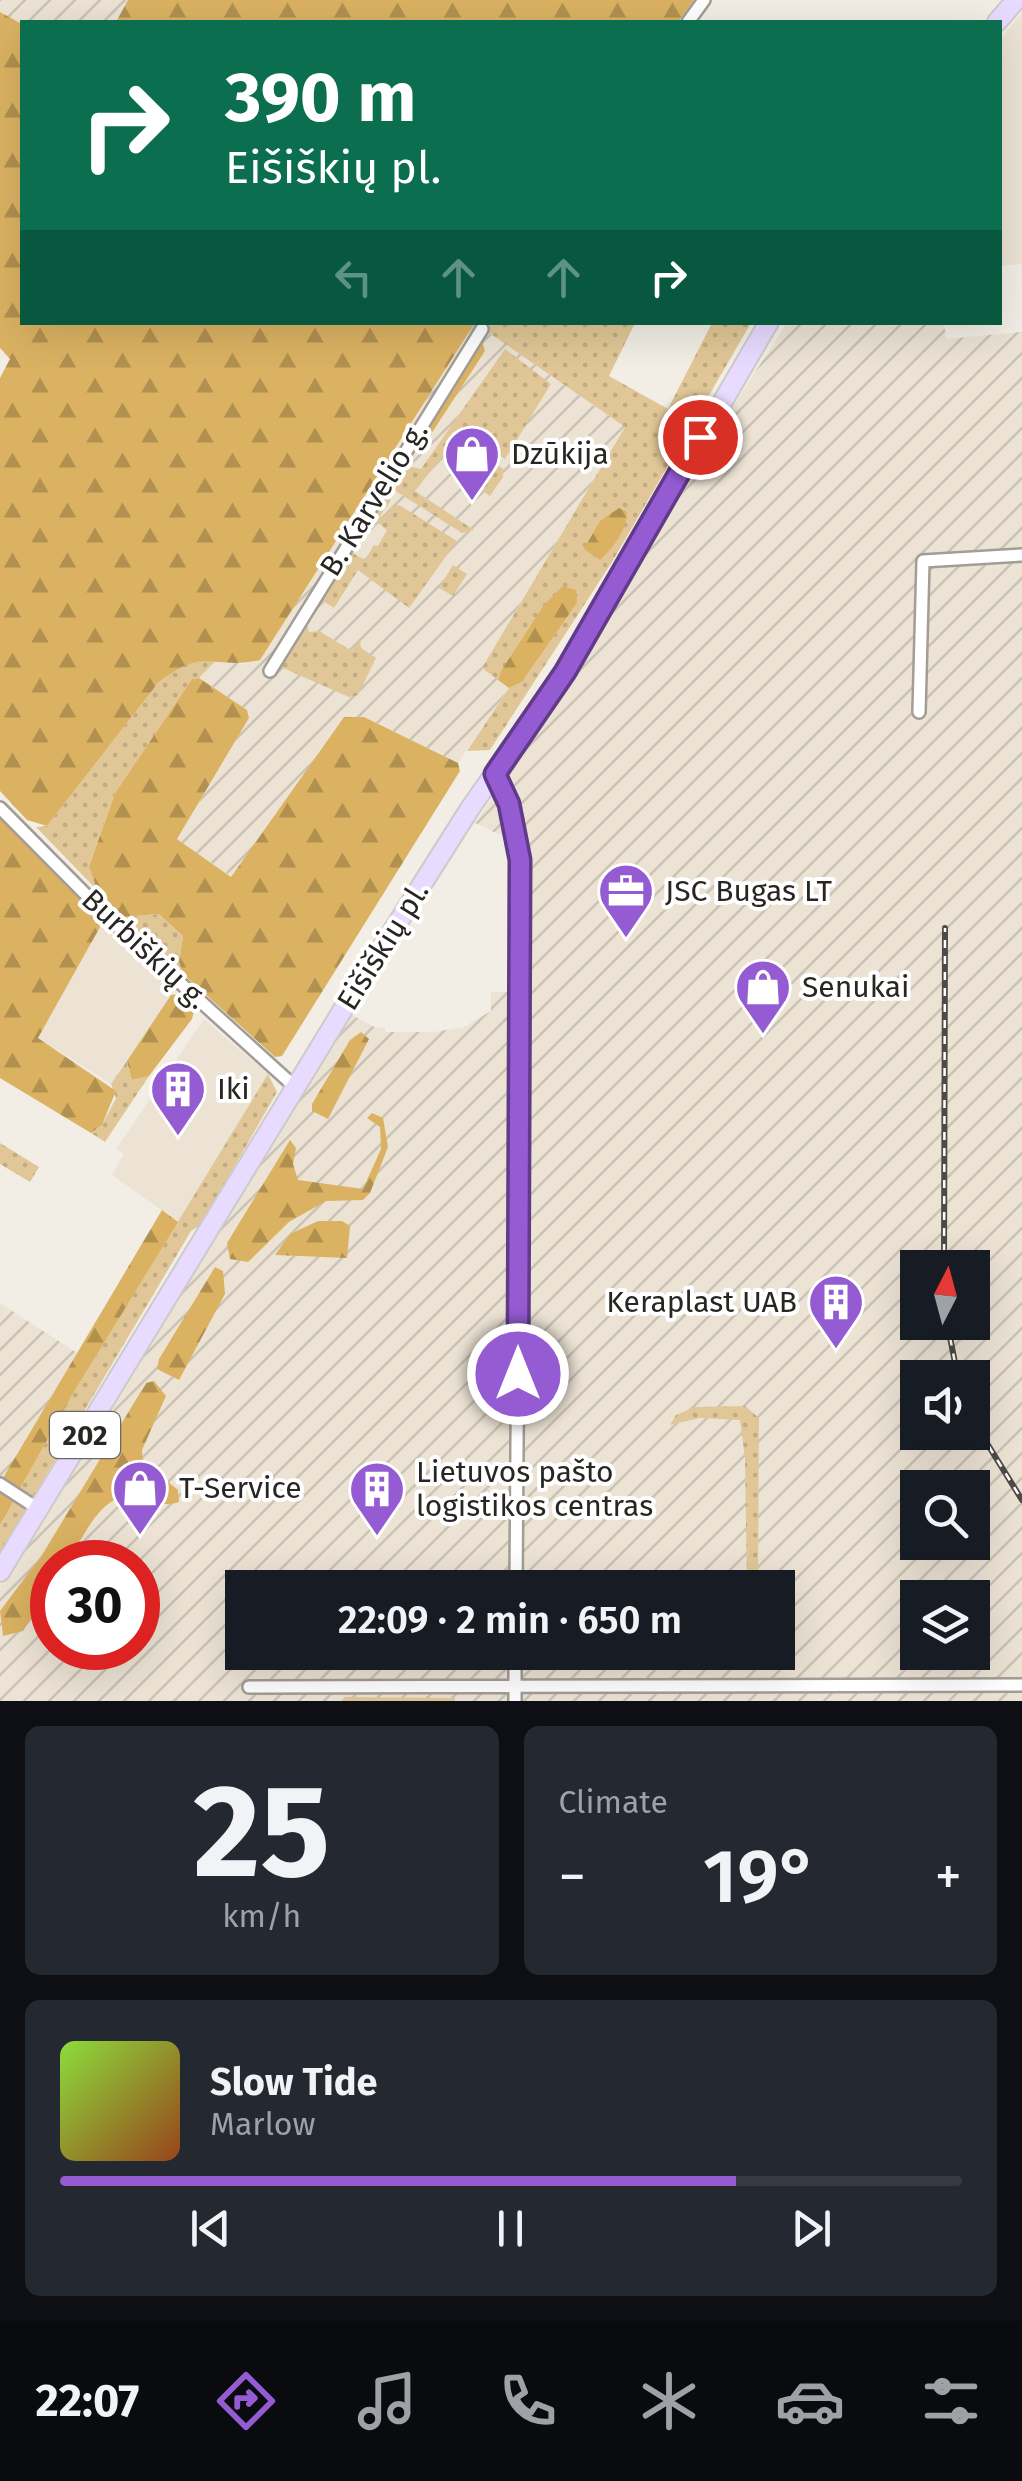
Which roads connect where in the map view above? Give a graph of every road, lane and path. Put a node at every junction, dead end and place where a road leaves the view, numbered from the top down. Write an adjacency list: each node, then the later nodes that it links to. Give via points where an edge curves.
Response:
1 (1016, 0): 2 (main road)
2 (999, 20)
3 (767, 325): 8 (main road, Eišiškių pl. / 202, via 565,672)
4 (482, 329): 6 (street, B. Karvelio g.)
5 (1022, 554): 7 (street, via 923,561)
6 (270, 671)
7 (919, 712)
8 (495, 774): 10 (main road, Eišiškių pl. / 202); 13 (street, via 517,837 520,890)
9 (0, 808): 10 (street, Burbiškių g.)
10 (294, 1087): 12 (main road, Eišiškių pl. / 202)
11 (0, 1484): 12 (street)
12 (40, 1510): 14 (main road, Eišiškių pl. / 202)
13 (516, 1570)
14 (0, 1572)
15 (249, 1686): 17 (street)
16 (1022, 1686): 17 (street)
17 (515, 1695)

